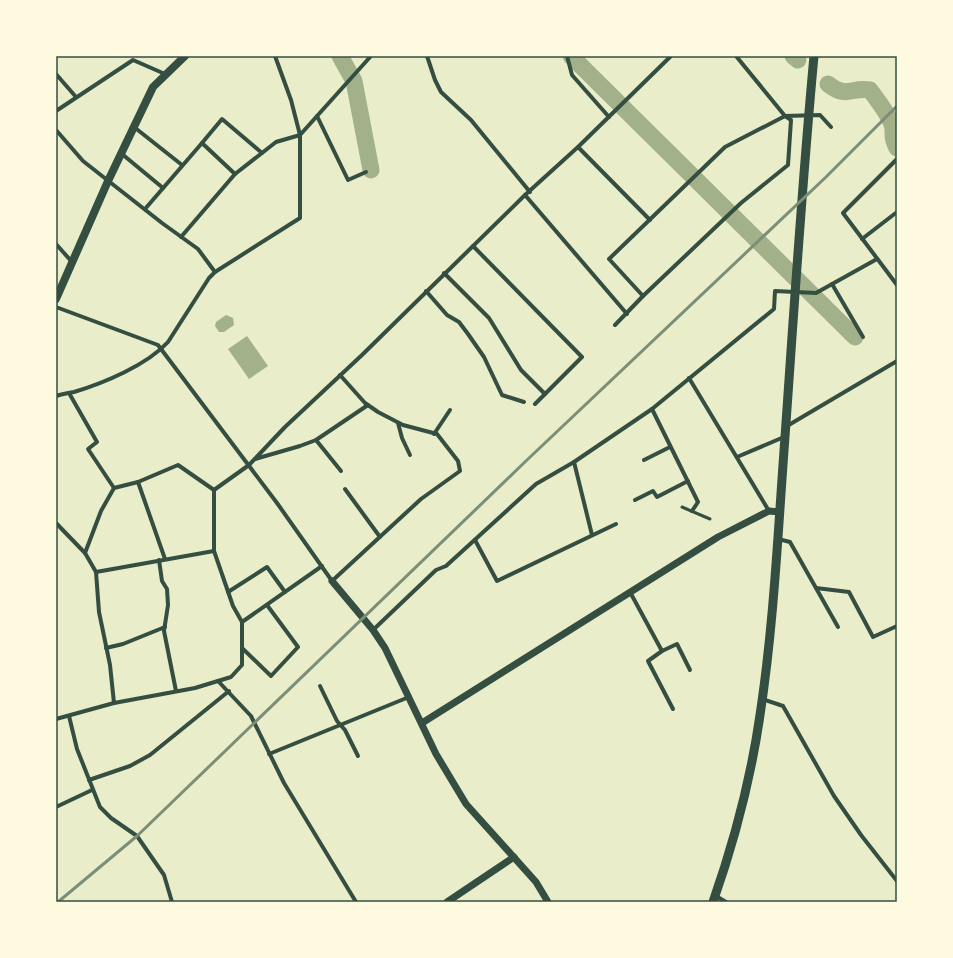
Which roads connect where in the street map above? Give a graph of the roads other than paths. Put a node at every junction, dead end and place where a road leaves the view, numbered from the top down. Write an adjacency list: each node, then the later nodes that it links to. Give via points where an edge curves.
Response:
1 (185, 56): 11 (main road)
2 (275, 56): 20 (street)
3 (371, 56): 14 (street)
4 (427, 56): 31 (street, via 441,92 471,120)
5 (567, 56): 16 (street, via 572,75)
6 (670, 56): 16 (street)
7 (736, 56): 15 (street)
8 (814, 56): 67 (main road)
9 (132, 58): 11 (street); 12 (street)
10 (56, 74): 12 (street)
11 (165, 74): 17 (main road, via 153,87)
12 (76, 97): 13 (street)
13 (56, 111)
14 (317, 116): 20 (street); 27 (street, via 348,180)
15 (785, 116): 18 (street, via 820,115); 35 (street, via 725,147); 47 (street, via 791,120 788,164 741,204)
16 (609, 117): 22 (street)
17 (134, 127): 24 (main road); 26 (street)
18 (831, 127)
19 (56, 130): 29 (street, via 84,160)
20 (300, 134): 23 (street, via 276,142); 42 (street, via 300,218)
21 (202, 144): 23 (street, via 222,119); 26 (street); 28 (street)
22 (578, 147): 31 (street); 35 (street)
23 (262, 153): 28 (street)
24 (121, 154): 29 (main road); 30 (street)
25 (897, 159): 37 (street, via 843,213)
26 (182, 165): 30 (street)
27 (366, 172)
28 (235, 174): 36 (street)
29 (108, 180): 33 (street); 41 (main road)
30 (162, 188): 33 (street)
31 (530, 192): 32 (street)
32 (525, 195): 39 (street); 50 (street)
33 (145, 209): 36 (street)
34 (897, 212): 37 (street)
35 (650, 220): 47 (street, via 609,259)
36 (181, 237): 42 (street, via 198,249)
37 (862, 239): 40 (street)
38 (56, 244): 41 (street)
39 (473, 246): 43 (street); 59 (street, via 582,357)
40 (877, 259): 44 (street); 45 (street)
41 (72, 262): 48 (main road)
42 (214, 272): 53 (street)
43 (444, 273): 46 (street); 59 (street, via 489,318 521,370)
44 (832, 284): 52 (street); 56 (street, via 816,293 775,292 774,309)
45 (897, 285)
46 (426, 291): 55 (street); 61 (street, via 468,334 484,357 502,395)
47 (643, 296): 50 (street)
48 (56, 299)
49 (56, 307): 53 (street, via 158,345)
50 (627, 314): 51 (street)
51 (615, 325)
52 (863, 338)
53 (162, 350): 58 (street, via 122,373); 76 (street)
54 (897, 361): 67 (street)
55 (340, 375): 62 (street); 73 (street)
56 (689, 378): 64 (street); 72 (street)
57 (56, 391): 60 (street)
58 (69, 393): 60 (street); 80 (street, via 97,442 88,449)
59 (545, 394): 63 (street)
60 (58, 395)
61 (524, 402)
62 (368, 404): 66 (street); 69 (street)
63 (535, 404)
64 (652, 409): 70 (street); 75 (street)
65 (450, 410): 68 (street)
66 (398, 423): 68 (street); 71 (street)
67 (785, 432): 72 (street); 87 (main road)
68 (434, 434): 92 (street, via 437,434 458,461 460,471 421,499)
69 (316, 440): 73 (street); 77 (street)
70 (670, 447): 74 (street); 78 (street)
71 (410, 455)
72 (737, 457): 86 (street)
73 (254, 459): 76 (street)
74 (644, 460)
75 (574, 462): 91 (street); 94 (street, via 536,484)
76 (249, 465): 82 (street); 99 (street)
77 (341, 471)
78 (688, 481): 83 (street, via 657,497 653,491); 85 (street, via 698,502)
79 (138, 482): 80 (street); 82 (street, via 178,465); 97 (street)
80 (114, 488): 96 (street, via 101,511)
81 (345, 489): 92 (street)
82 (214, 490): 95 (street)
83 (635, 500)
84 (682, 507): 85 (lane)
85 (692, 511): 88 (lane)
86 (769, 511): 87 (street); 105 (street, via 718,537)
87 (780, 512): 93 (main road)
88 (710, 519)
89 (56, 523): 96 (street)
90 (616, 524): 91 (street)
91 (592, 536): 94 (street, via 497,582)
92 (380, 537): 101 (street)
93 (778, 539): 102 (street, via 790,542); 121 (main road)
94 (475, 540): 111 (street, via 446,566 436,570)
95 (214, 551): 97 (street); 103 (street)
96 (84, 553): 100 (street)
97 (165, 559): 98 (street)
98 (158, 560): 100 (street); 109 (street, via 168,597)
99 (322, 566): 101 (street); 104 (street)
100 (96, 572): 112 (street, via 99,612)
101 (332, 581): 111 (street)
102 (816, 588): 108 (street, via 849,592 874,637); 110 (street)
103 (228, 592): 104 (street, via 267,567); 107 (street)
104 (285, 592): 106 (street)
105 (630, 592): 114 (street); 126 (street)
106 (267, 605): 107 (street); 113 (street, via 298,647 271,676)
107 (242, 622): 113 (street)
108 (897, 626)
109 (165, 627): 112 (street, via 124,644); 118 (street)
110 (838, 627)
111 (373, 630): 120 (street, via 385,648)
112 (106, 648): 122 (street)
113 (242, 648): 116 (street, via 242,665 232,677)
114 (662, 651): 115 (street, via 677,644); 123 (street, via 648,661)
115 (690, 670)
116 (218, 681): 118 (street); 119 (street)
117 (320, 686): 127 (street)
118 (176, 691): 122 (street)
119 (229, 692): 128 (street, via 251,716); 130 (street, via 150,755 130,766)
120 (409, 697): 126 (street); 127 (street)
121 (762, 699): 134 (street, via 783,706 834,796 860,835); 135 (main road, via 741,811)
122 (114, 704): 124 (street)
123 (673, 709)
124 (69, 716): 125 (street); 130 (street)
125 (56, 719)
126 (422, 723): 133 (street, via 436,754 466,804)
127 (342, 726): 128 (street); 129 (street)
128 (269, 754): 137 (street)
129 (358, 756)
130 (88, 780): 131 (street)
131 (92, 790): 132 (street); 136 (street, via 100,807 137,836 164,875)
132 (56, 806)
133 (514, 857): 138 (street); 139 (street, via 536,882)
134 (897, 881)
135 (715, 899): 140 (street)
136 (172, 902)
137 (356, 902)
138 (447, 902)
139 (548, 902)
140 (726, 902)

